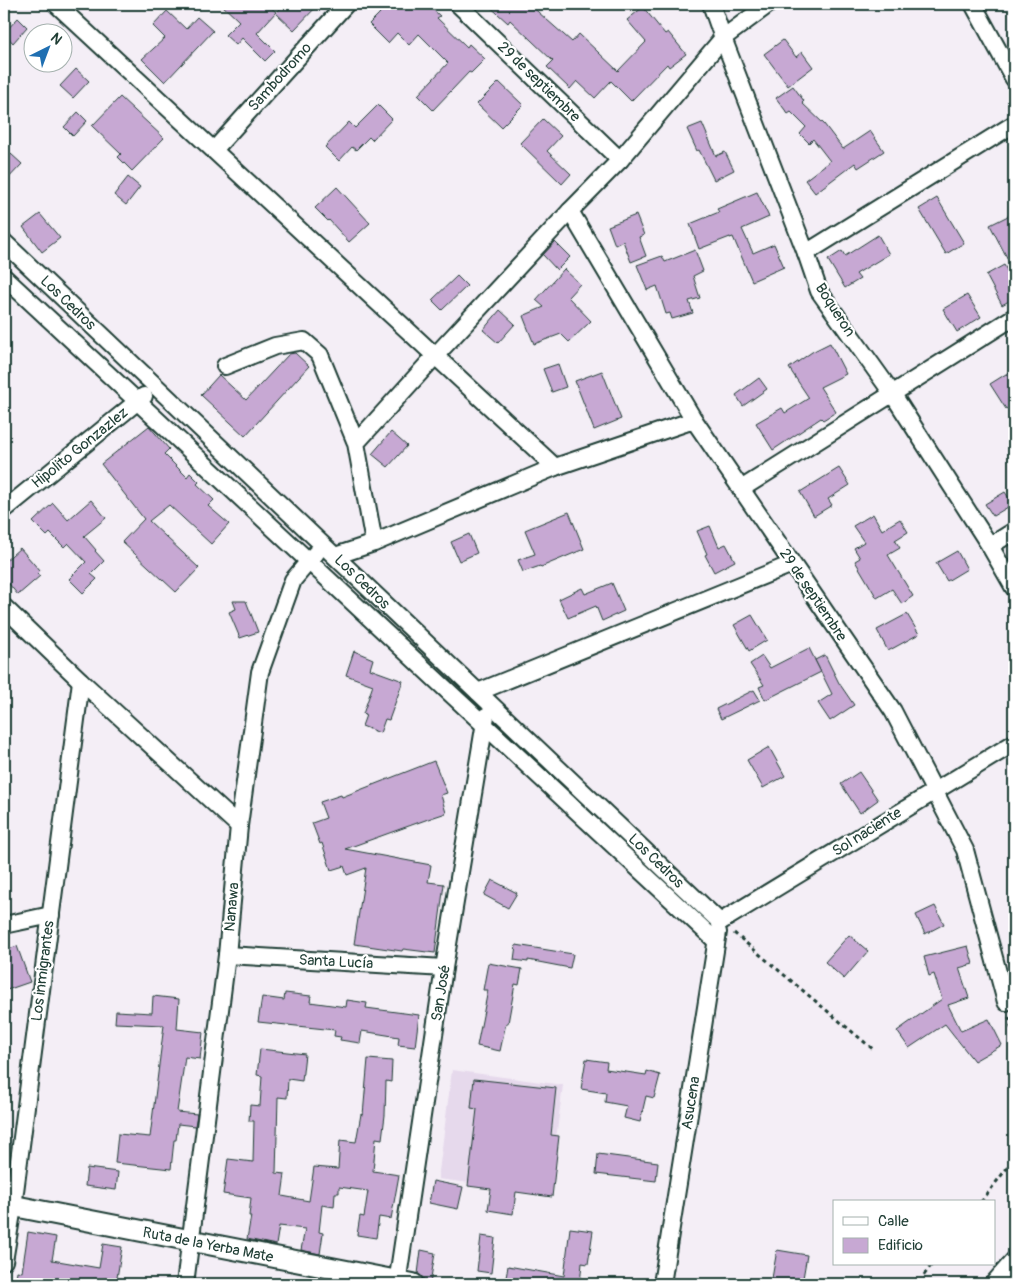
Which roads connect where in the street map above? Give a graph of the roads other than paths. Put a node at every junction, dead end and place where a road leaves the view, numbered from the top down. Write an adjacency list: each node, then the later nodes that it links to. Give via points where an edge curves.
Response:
1 (56, 4): 10 (street)
2 (346, 4): 10 (street, Sambodromo)
3 (458, 4): 11 (street, 29 de septiembre)
4 (711, 4): 7 (street, Boqueron)
5 (769, 4): 7 (street)
6 (973, 4): 8 (street)
7 (723, 38): 11 (street); 14 (street, Boqueron)
8 (1014, 79)
9 (1014, 124): 14 (street)
10 (214, 150): 17 (street)
11 (620, 160): 12 (street)
12 (570, 211): 17 (street); 22 (street, 29 de septiembre)
13 (4, 242): 19 (street, Los Cedros)
14 (806, 253): 20 (street, Boqueron, via 819,291)
15 (4, 277): 21 (street)
16 (1014, 317): 20 (street)
17 (435, 356): 23 (street); 24 (street)
18 (225, 366): 23 (street, via 274,346 304,341 320,355)
19 (156, 386): 21 (street, Hipolito Gonzazlez); 30 (street, Los Cedros)
20 (892, 393): 25 (street); 29 (street, Boqueron)
21 (137, 401): 26 (street, Hipolito Gonzazlez); 31 (street)
22 (694, 420): 24 (street); 25 (street, 29 de septiembre)
23 (356, 443): 28 (street)
24 (555, 467): 28 (street)
25 (741, 488): 32 (street, 29 de septiembre)
26 (4, 510)
27 (1014, 531): 29 (street)
28 (374, 543): 30 (street)
29 (990, 546): 33 (street, Boqueron)
30 (329, 551): 31 (street, Nanawa); 36 (street, Los Cedros)
31 (309, 562): 37 (street); 40 (street, Nanawa, via 293,580 260,672)
32 (792, 564): 36 (street); 39 (street, 29 de septiembre, via 892,711)
33 (1014, 588)
34 (4, 607): 35 (street)
35 (81, 681): 40 (street); 41 (street, Los inmigrantes)
36 (483, 697): 37 (street, San José); 42 (street, Los Cedros)
37 (485, 725): 44 (street); 46 (street, San José)
38 (1014, 743): 39 (street, Sol naciente)
39 (934, 791): 42 (street, Sol naciente); 47 (street, 29 de septiembre, via 965,850)
40 (239, 826): 45 (street, Nanawa)
41 (50, 916): 43 (street); 48 (street, Los inmigrantes)
42 (720, 922): 44 (street, Asucena)
43 (4, 925)
44 (716, 940): 54 (street, Asucena)
45 (228, 955): 46 (street, Santa Lucía); 49 (street, Nanawa)
46 (444, 968): 52 (street, San José)
47 (1006, 1002)
48 (8, 1206): 49 (main road, Ruta de la Yerba Mate); 51 (street, Los inmigrantes)
49 (191, 1241): 52 (main road, Ruta de la Yerba Mate); 53 (street, Nanawa)
50 (1014, 1260): 55 (street)
51 (4, 1261)
52 (403, 1283)
53 (185, 1284)
54 (662, 1284)
55 (993, 1284)

